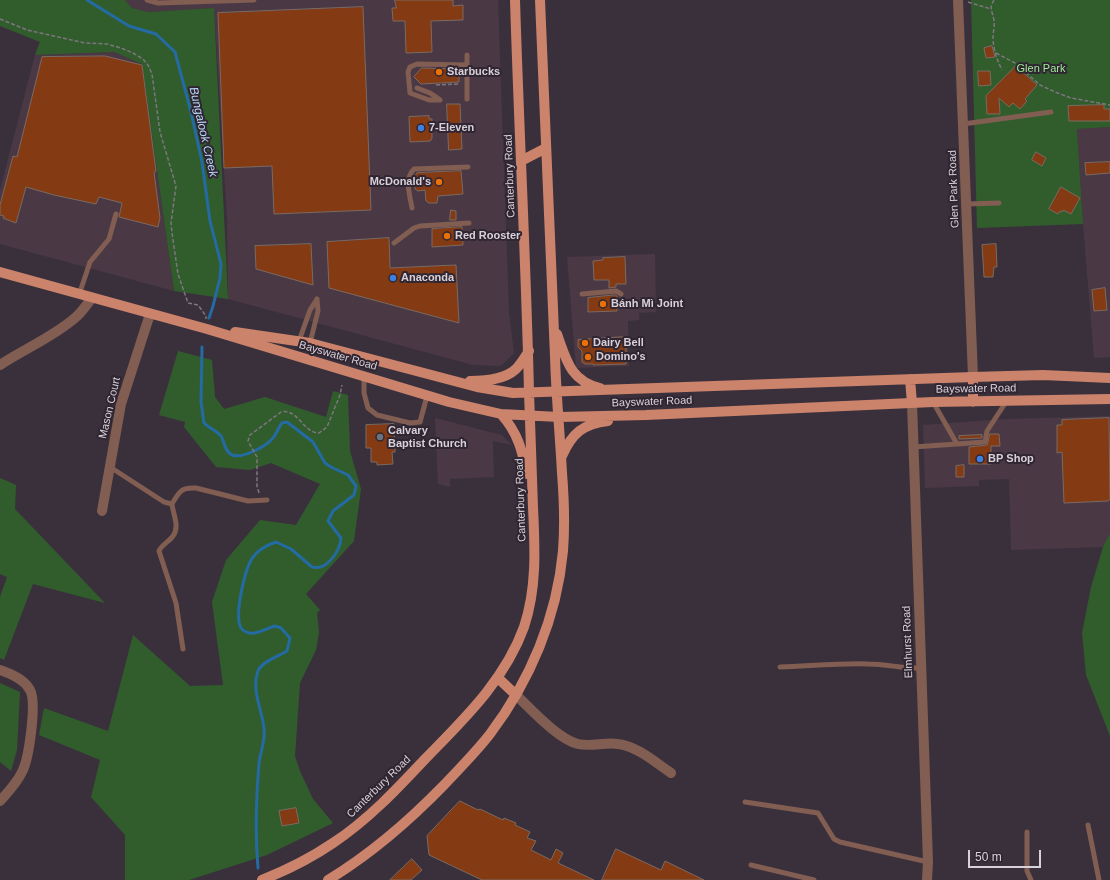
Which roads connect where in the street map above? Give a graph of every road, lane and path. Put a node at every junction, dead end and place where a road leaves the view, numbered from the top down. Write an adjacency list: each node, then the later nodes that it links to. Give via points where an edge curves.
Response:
1 (147, 0): 2 (lane, via 158,3)
2 (254, 0)
3 (515, 0): 20 (main road, Canterbury Road)
4 (540, 0): 21 (main road)
5 (994, 0): 7 (path)
6 (963, 1): 7 (path); 19 (street, Glen Park Road)
7 (991, 9): 9 (path)
8 (0, 19): 37 (path, via 27,30 121,48 143,59 148,65 152,74 160,132 176,186 171,223 178,274 188,303 198,305 206,316)
9 (996, 53): 12 (path); 17 (path, via 1015,63 1040,85 1064,96)
10 (467, 56): 11 (lane)
11 (467, 65): 15 (lane, via 412,65 408,72 409,92 426,99 440,100); 16 (lane)
12 (1002, 70)
13 (462, 84): 14 (path)
14 (436, 85)
15 (417, 88)
16 (467, 99)
17 (1110, 105)
18 (1051, 112): 19 (lane)
19 (963, 124): 25 (street, Glen Park Road)
20 (521, 148): 21 (main road); 22 (main road, Canterbury Road)
21 (546, 148): 22 (main road); 36 (main road)
22 (521, 161): 40 (main road, Canterbury Road)
23 (468, 167): 26 (lane, via 414,169 408,180)
24 (999, 203): 25 (lane)
25 (966, 204): 44 (street, Glen Park Road)
26 (412, 208)
27 (116, 214): 33 (lane, via 109,239 90,262)
28 (469, 224): 29 (lane, via 420,226)
29 (394, 243)
30 (0, 272): 33 (main road, Bayswater Road)
31 (582, 294): 32 (lane, via 616,291)
32 (621, 294)
33 (79, 295): 34 (main road, Bayswater Road)
34 (92, 298): 35 (main road, Bayswater Road); 42 (street, via 76,317)
35 (150, 314): 37 (main road, Bayswater Road); 65 (street, Mason Court, via 121,404)
36 (554, 324): 49 (main road, via 565,356 576,376 595,387); 51 (main road)
37 (206, 329): 38 (main road, Bayswater Road); 41 (main road, Bayswater Road)
38 (299, 341): 39 (main road, Bayswater Road); 39 (lane, via 310,310 317,299 318,311); 41 (main road)
39 (310, 343): 41 (main road); 47 (main road, Bayswater Road)
40 (529, 351): 47 (main road, via 515,370 504,376 478,381); 50 (main road, Canterbury Road)
41 (297, 357): 43 (main road, Bayswater Road)
42 (0, 365)
43 (364, 376): 52 (main road, Bayswater Road); 52 (lane, via 364,393 368,408 378,416 410,423 420,422)
44 (973, 377): 45 (main road, Bayswater Road, via 1043,375); 46 (main road, Bayswater Road); 56 (main road)
45 (1110, 378)
46 (910, 379): 49 (main road, Bayswater Road); 57 (main road)
47 (456, 381): 50 (main road, Bayswater Road, via 514,393)
48 (342, 386): 66 (path, via 327,427 319,433 310,431 286,411 250,435 248,438 257,457 257,486)
49 (609, 390): 51 (main road, Bayswater Road)
50 (529, 393): 51 (main road, Bayswater Road); 60 (main road, Canterbury Road)
51 (557, 393): 61 (main road)
52 (427, 396): 58 (main road, Bayswater Road)
53 (1110, 399): 54 (main road, Bayswater Road)
54 (1007, 401): 56 (main road, Bayswater Road); 62 (lane, via 987,431 985,442)
55 (933, 402): 56 (main road, Bayswater Road); 57 (main road, Bayswater Road); 62 (lane)
56 (973, 402)
57 (912, 403): 59 (main road, Bayswater Road); 63 (street, Elmhurst Road)
58 (501, 414): 60 (main road, Bayswater Road); 69 (main road, via 520,442)
59 (646, 415): 61 (main road, Bayswater Road); 64 (main road, via 597,422 584,428 572,438)
60 (530, 416): 61 (main road, Bayswater Road); 69 (main road, Canterbury Road)
61 (559, 417): 64 (main road)
62 (957, 444): 63 (lane)
63 (913, 447): 73 (street, Elmhurst Road)
64 (561, 457): 76 (main road, via 564,526 559,580 541,644)
65 (110, 467): 68 (lane, via 164,502); 70 (street, Mason Court)
66 (260, 500): 67 (lane); 68 (lane, via 239,500 187,487)
67 (267, 500)
68 (172, 504): 71 (lane, via 176,527 174,534 159,551 176,603)
69 (533, 506): 75 (main road, Canterbury Road, via 533,592 517,644)
70 (102, 510)
71 (183, 649)
72 (780, 667): 73 (lane, via 869,664)
73 (921, 668): 82 (street, Elmhurst Road)
74 (0, 670): 78 (street, via 11,674 26,685 32,702 26,762 18,780)
75 (498, 678): 76 (main road); 84 (main road, Canterbury Road, via 477,704 358,825 310,858)
76 (516, 695): 77 (street, via 564,738 579,744 618,744 631,748); 85 (main road, via 489,735 422,807 383,842)
77 (672, 773)
78 (0, 801)
79 (745, 802): 82 (lane, via 818,813 834,839 840,842)
80 (1088, 825): 89 (lane)
81 (1027, 832): 88 (lane, via 1028,871)
82 (928, 862): 87 (street, Elmhurst Road)
83 (751, 865): 86 (lane)
84 (262, 880)
85 (328, 880)
86 (814, 880)
87 (927, 880)
88 (1031, 880)
89 (1099, 880)

